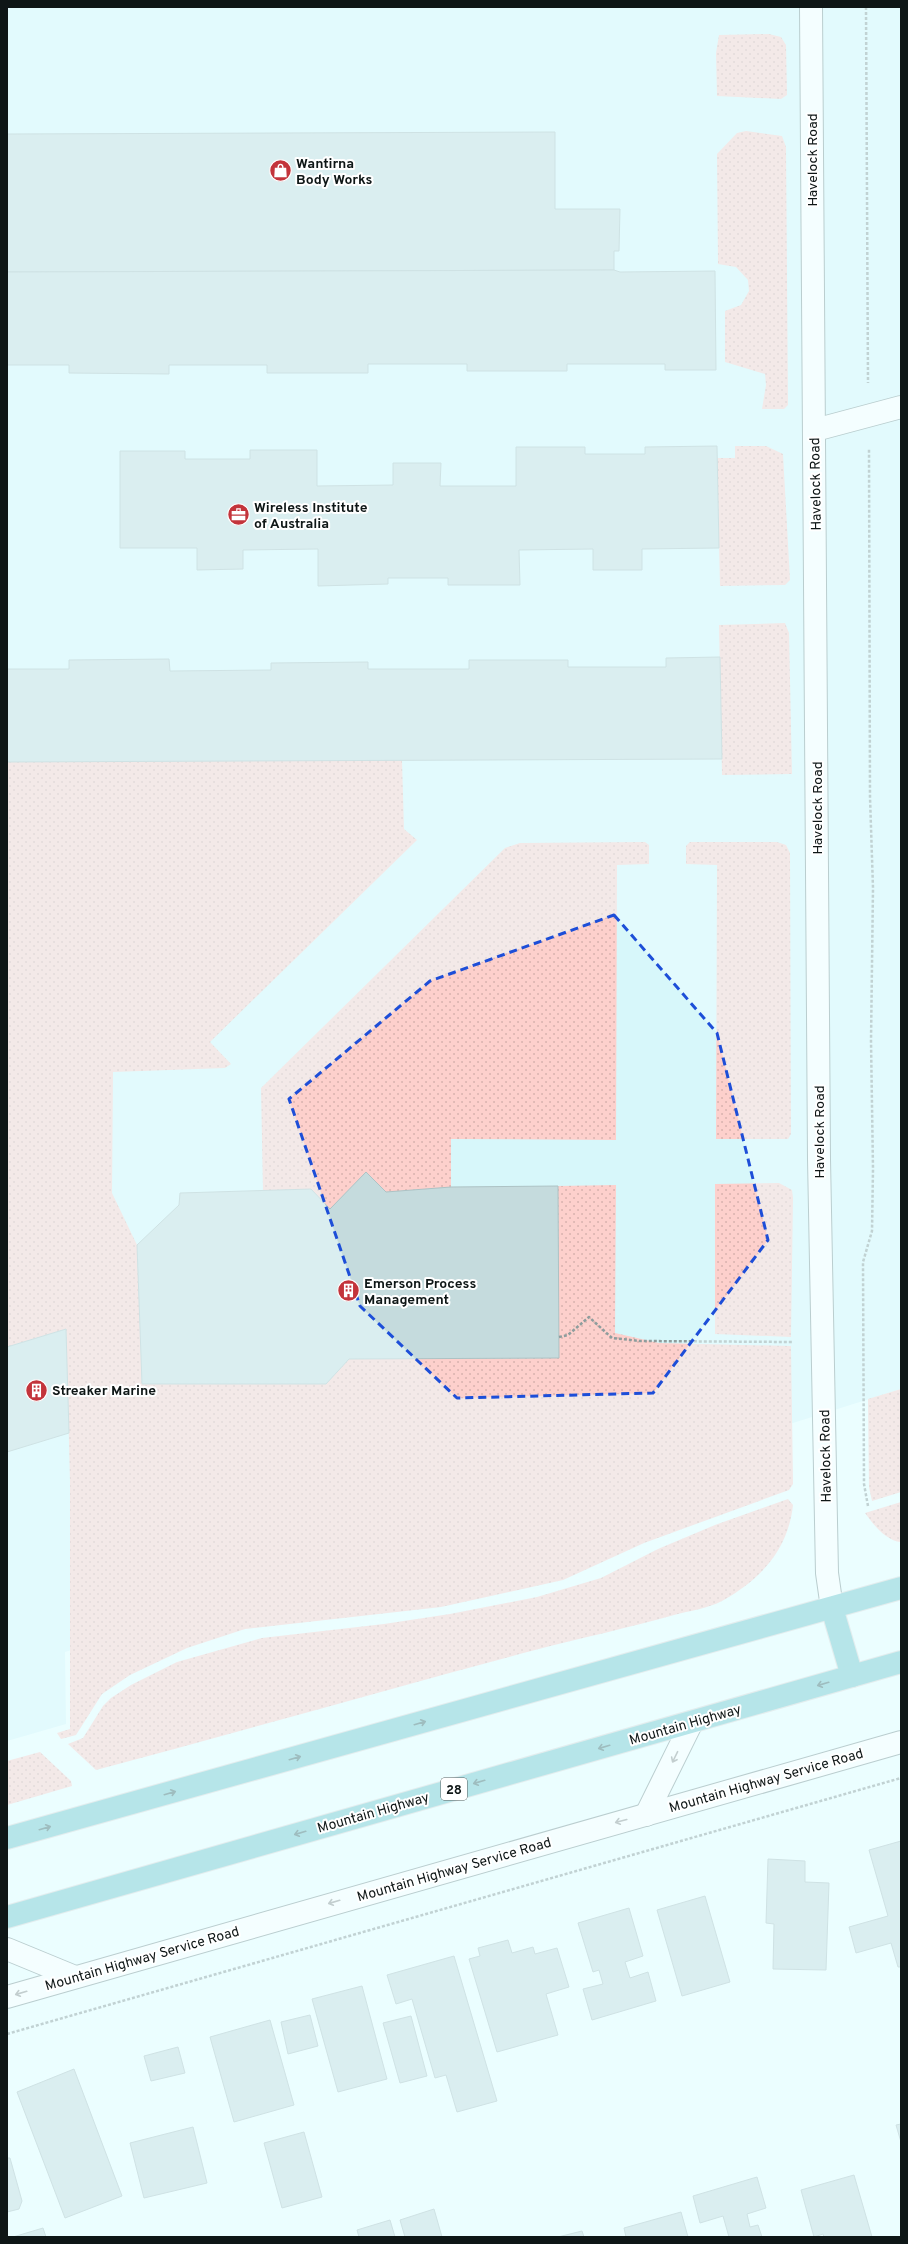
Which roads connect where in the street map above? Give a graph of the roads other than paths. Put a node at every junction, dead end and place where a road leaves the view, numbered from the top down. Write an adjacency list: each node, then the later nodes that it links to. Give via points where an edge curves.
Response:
1 (811, 7): 3 (street, Havelock Road)
2 (901, 407): 3 (street)
3 (815, 430): 5 (street, Havelock Road, via 819,1159 827,1573)
4 (901, 1588): 5 (main road)
5 (832, 1608): 7 (main road); 11 (main road, one-way to 5)
6 (901, 1662): 7 (main road, Mountain Highway / 28)
7 (852, 1676): 8 (main road, Mountain Highway / 28, one-way to 8)
8 (692, 1722): 10 (street, one-way to 10); 12 (main road, Mountain Highway / 28, one-way to 12)
9 (901, 1742): 10 (street, Mountain Highway Service Road)
10 (646, 1815): 14 (street, Mountain Highway Service Road, one-way to 14)
11 (7, 1838)
12 (7, 1917)
13 (7, 1949): 14 (street)
14 (75, 1977): 15 (street, Mountain Highway Service Road, one-way to 15)
15 (7, 1997)

